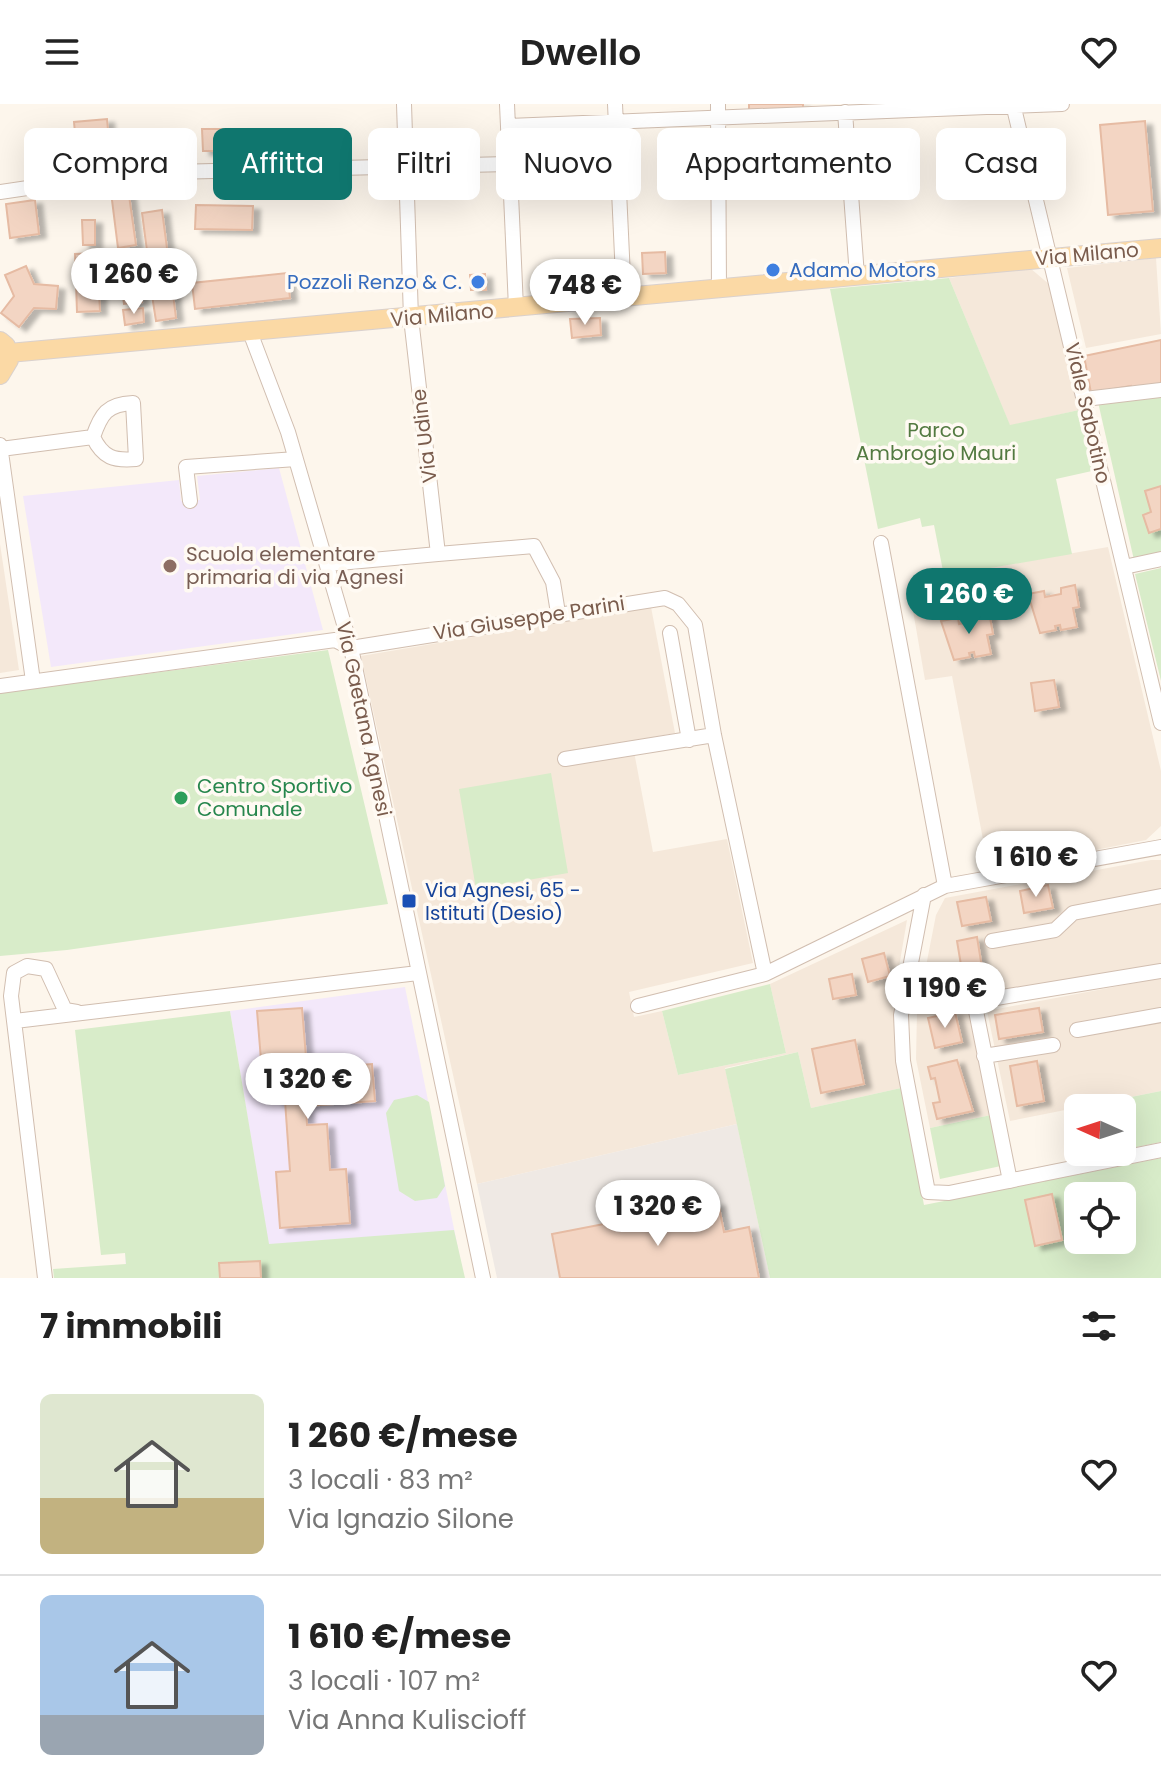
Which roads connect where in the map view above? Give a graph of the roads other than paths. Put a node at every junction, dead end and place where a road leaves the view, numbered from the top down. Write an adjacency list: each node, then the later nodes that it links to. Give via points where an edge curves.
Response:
1 (404, 104): 11 (street, Via Udine)
2 (507, 104): 10 (street)
3 (615, 104): 9 (street)
4 (718, 104): 8 (street)
5 (1062, 104): 6 (street)
6 (1013, 105): 7 (street); 17 (street, Viale Sabotino)
7 (845, 112): 8 (street); 18 (street)
8 (718, 120): 9 (street); 19 (street)
9 (616, 121): 10 (street); 20 (street)
10 (508, 126)
11 (405, 128)
12 (368, 167): 13 (street, via 129,173)
13 (0, 192)
14 (407, 200): 22 (street, Via Udine)
15 (511, 200): 21 (street)
16 (1161, 248): 17 (main road, Via Milano)
17 (1052, 257): 18 (main road, Via Milano); 27 (street, Viale Sabotino)
18 (857, 276): 19 (main road, Via Milano)
19 (719, 290): 20 (main road, Via Milano)
20 (624, 299): 21 (main road, Via Milano)
21 (516, 308): 22 (main road, Via Milano)
22 (411, 318): 23 (main road, Via Milano); 34 (street, Via Udine)
23 (250, 332): 24 (main road, Via Milano); 30 (street, Via Gaetana Agnesi)
24 (4, 347): 25 (main road, Via Milano, via 7,367)
25 (0, 375)
26 (1161, 390): 27 (street)
27 (1085, 399): 37 (street, Viale Sabotino)
28 (93, 437): 29 (street)
29 (0, 447): 32 (street)
30 (296, 459): 31 (street, via 186,467); 36 (street, Via Gaetana Agnesi)
31 (190, 501)
32 (7, 543): 41 (street)
33 (881, 543): 48 (street)
34 (438, 554): 36 (street); 38 (street, via 534,546 553,582)
35 (1161, 559): 37 (street)
36 (328, 564): 40 (street, Via Gaetana Agnesi)
37 (1124, 567): 43 (street, Viale Sabotino)
38 (558, 613): 40 (street, Via Giuseppe Parini); 44 (street, Via Giuseppe Parini, via 652,598 678,604 695,625)
39 (670, 633): 45 (street)
40 (351, 648): 41 (street, Via Giuseppe Parini, via 335,640); 53 (street, Via Gaetana Agnesi)
41 (33, 681): 42 (street, Via Giuseppe Parini)
42 (0, 686)
43 (1161, 723)
44 (714, 735): 45 (street); 54 (street, Via Giuseppe Parini)
45 (689, 740): 46 (street)
46 (565, 759)
47 (1161, 847): 48 (street)
48 (945, 886): 49 (street)
49 (924, 895): 54 (street); 63 (street, via 901,1015 903,1061 924,1180 930,1193)
50 (1161, 896): 51 (street, via 1073,913 1055,930)
51 (992, 941)
52 (1161, 971): 61 (street, via 984,1000 975,1006)
53 (418, 973): 56 (street); 65 (street, Via Gaetana Agnesi)
54 (765, 974): 55 (street)
55 (638, 1006)
56 (81, 1013): 58 (street); 58 (street, via 65,1010 46,969 27,966 11,979)
57 (1161, 1015): 59 (street)
58 (15, 1021): 64 (street)
59 (1077, 1030)
60 (1053, 1045): 61 (street)
61 (984, 1056): 63 (street)
62 (1161, 1150): 63 (street)
63 (1010, 1181)
64 (45, 1278)
65 (483, 1278)

